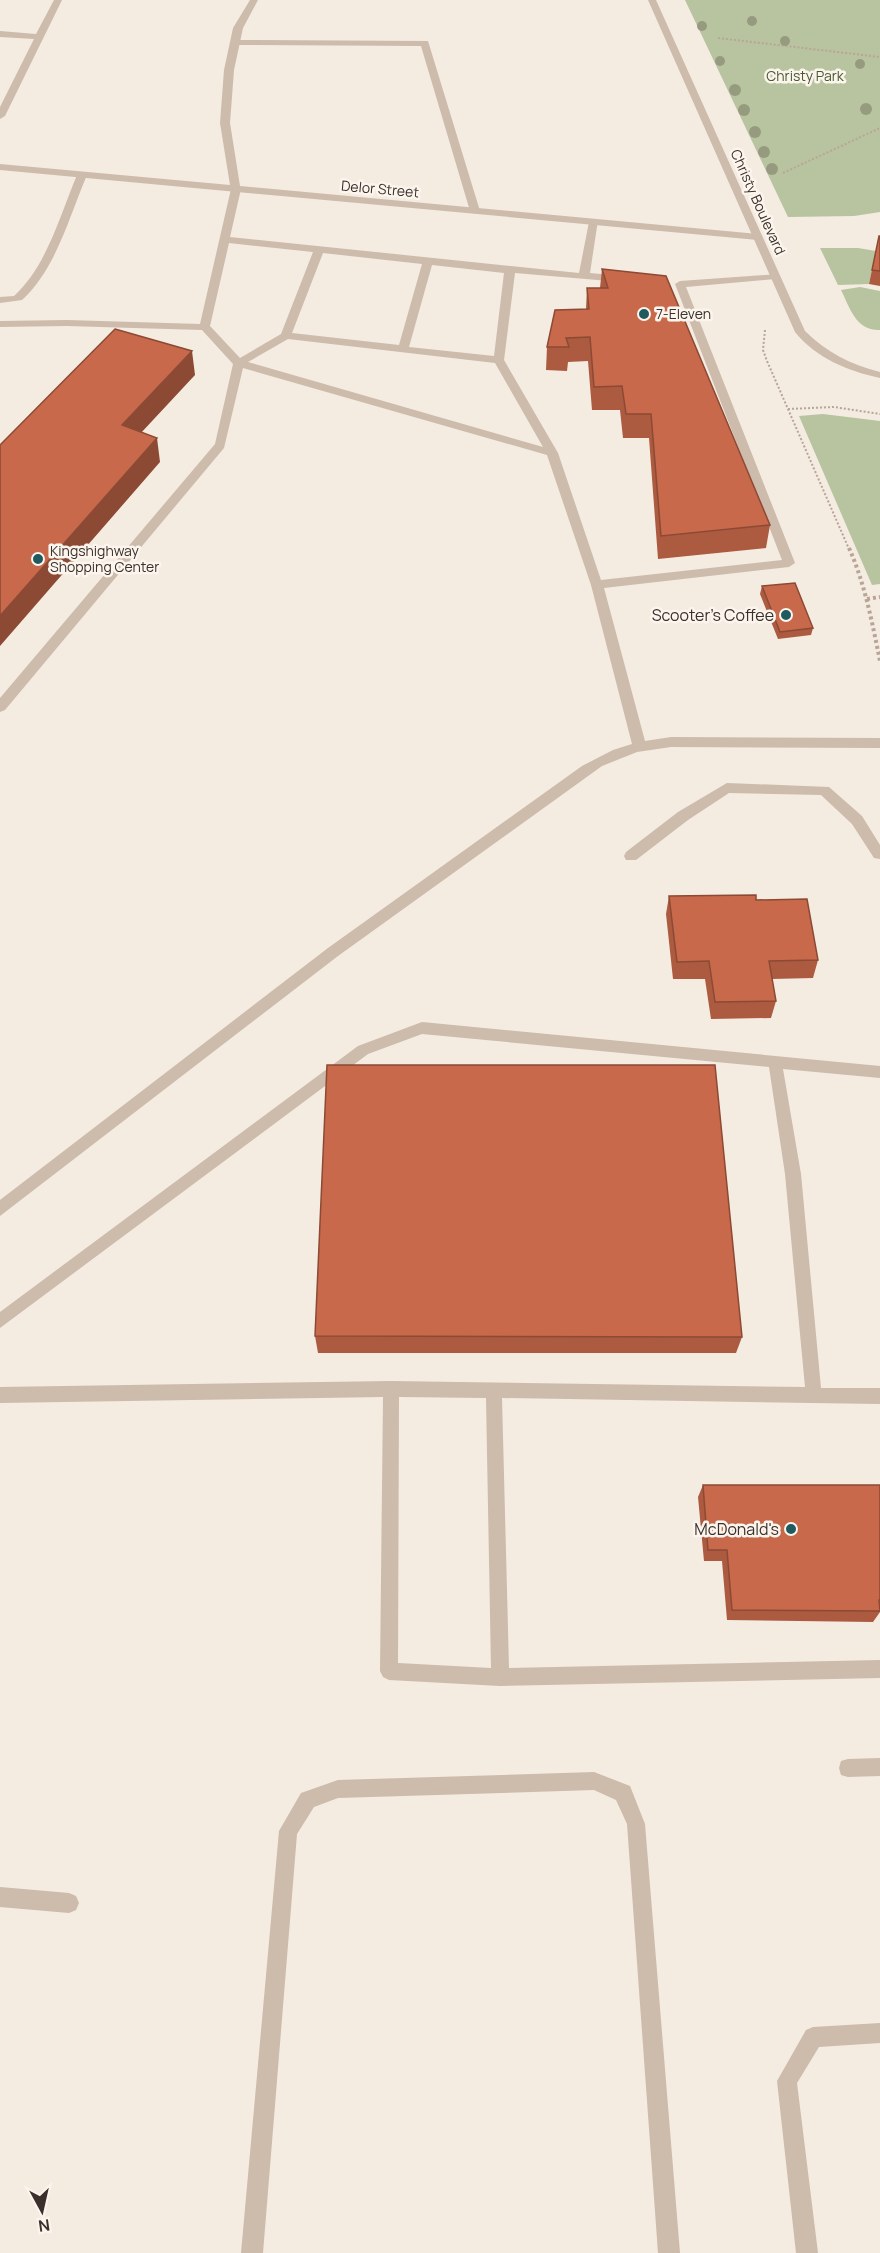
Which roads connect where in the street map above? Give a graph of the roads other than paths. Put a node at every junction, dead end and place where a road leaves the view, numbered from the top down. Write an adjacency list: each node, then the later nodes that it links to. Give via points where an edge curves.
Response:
1 (58, 0): 5 (street)
2 (254, 0): 6 (street, via 238,28)
3 (652, 0): 13 (street, Christy Boulevard)
4 (0, 34): 5 (street)
5 (39, 37): 7 (street)
6 (235, 42): 10 (street, via 225,123); 11 (street, via 425,43)
7 (0, 116)
8 (0, 167): 9 (street, Delor Street)
9 (82, 174): 10 (street, Delor Street); 21 (street, via 35,280 20,297)
10 (236, 189): 11 (street, Delor Street); 14 (street)
11 (475, 211): 12 (street, Delor Street)
12 (594, 222): 13 (street, Delor Street); 18 (street)
13 (758, 237): 19 (street, Christy Boulevard)
14 (225, 239): 15 (street); 23 (street)
15 (319, 249): 16 (street); 24 (street)
16 (428, 261): 17 (street); 25 (street)
17 (510, 270): 18 (street); 26 (street)
18 (584, 276): 20 (street)
19 (775, 276): 28 (street, Christy Boulevard, via 800,332 810,343 841,362); 30 (street, via 674,284 789,563)
20 (637, 280)
21 (0, 300)
22 (0, 324): 23 (street)
23 (205, 327): 27 (street)
24 (286, 336): 25 (street); 27 (street)
25 (403, 349): 26 (street)
26 (500, 360): 29 (street)
27 (239, 363): 29 (street); 31 (street, via 220,445)
28 (880, 375)
29 (552, 453): 30 (street)
30 (597, 585): 33 (street)
31 (0, 707)
32 (880, 743): 33 (street)
33 (639, 744): 38 (street, via 587,769 333,952)
34 (879, 854): 35 (street, via 857,820 824,790 727,789 683,816)
35 (631, 856)
36 (775, 1062): 37 (street); 39 (street, via 422,1028 363,1050); 43 (street, via 793,1174)
37 (880, 1072)
38 (0, 1209)
39 (0, 1321)
40 (391, 1389): 41 (street); 42 (street); 46 (street, via 389,1671)
41 (494, 1390): 43 (street); 46 (street)
42 (0, 1395)
43 (814, 1396): 44 (street)
44 (880, 1396)
45 (880, 1669): 46 (street)
46 (500, 1677)
47 (880, 1767): 48 (street)
48 (848, 1768)
49 (0, 1897): 50 (street)
50 (69, 1903)
51 (880, 2033): 54 (street, via 813,2037 787,2081)
52 (252, 2253): 53 (street, via 288,1831 308,1800 338,1789 594,1781 623,1793 636,1824)
53 (669, 2253)
54 (807, 2253)

